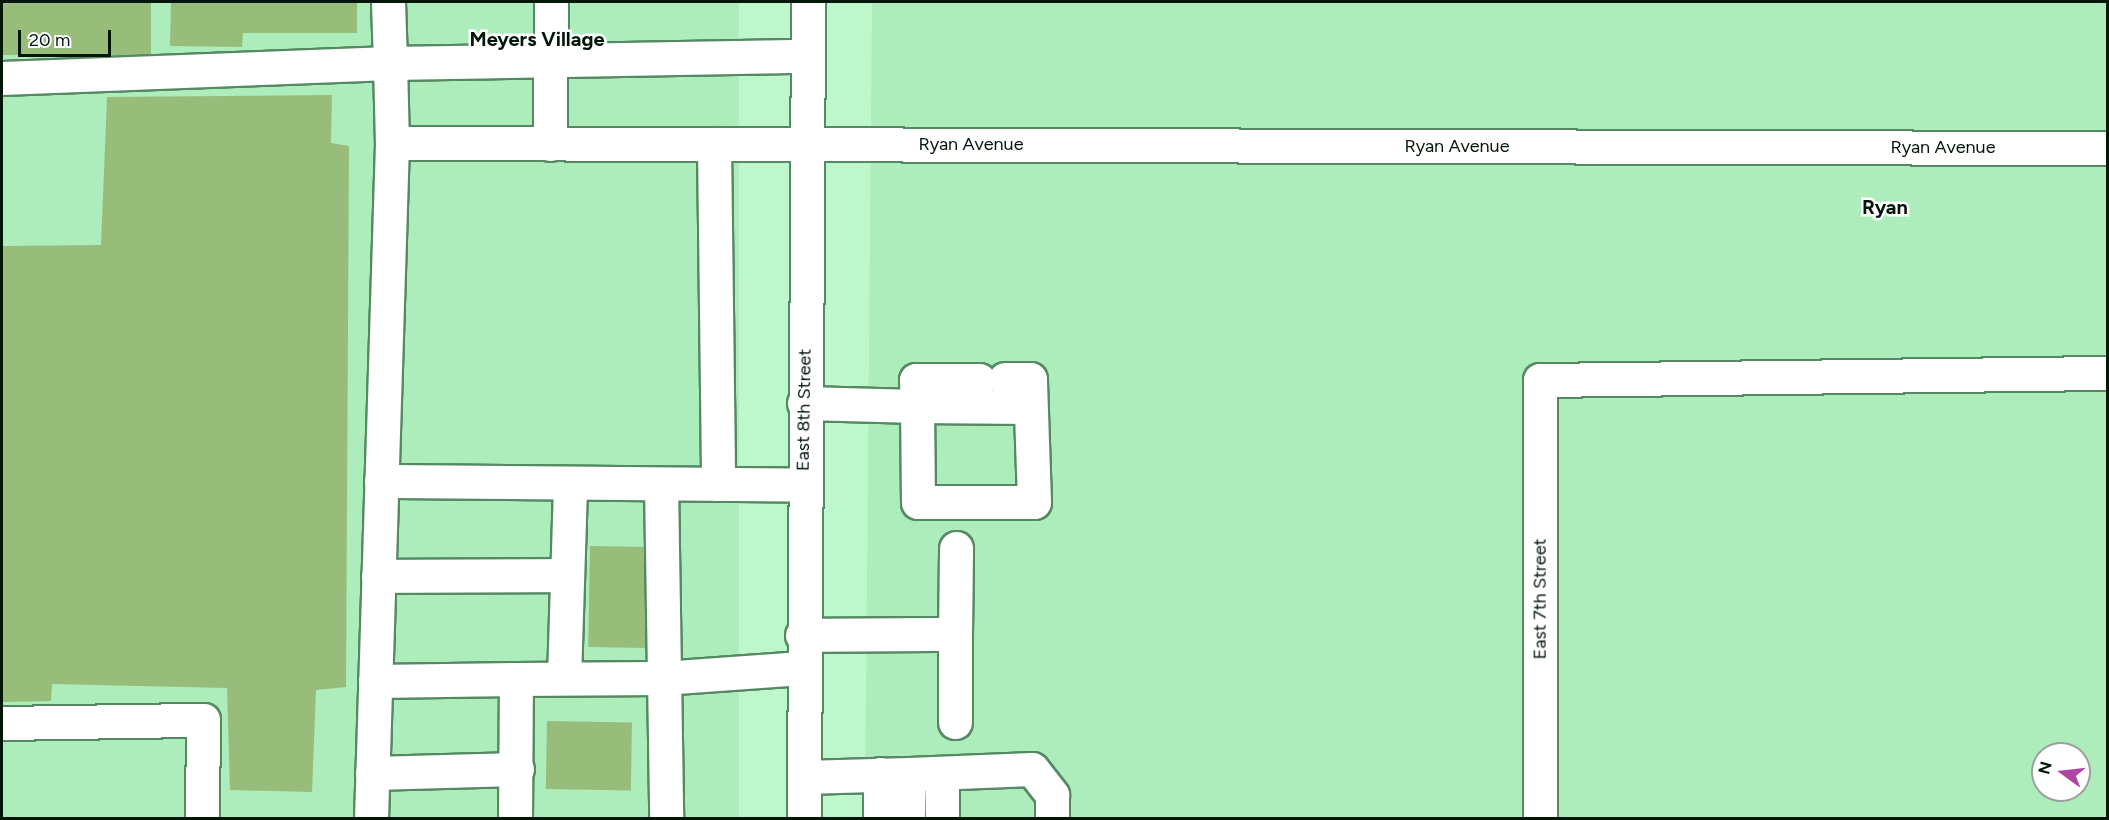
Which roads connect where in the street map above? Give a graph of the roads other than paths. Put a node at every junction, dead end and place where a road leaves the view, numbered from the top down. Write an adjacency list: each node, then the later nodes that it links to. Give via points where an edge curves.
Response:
1 (388, 2): 6 (street)
2 (551, 2): 5 (street)
3 (808, 2): 4 (street, East 8th Street)
4 (807, 56): 5 (street); 11 (street, East 8th Street)
5 (549, 60): 6 (street); 9 (street)
6 (390, 63): 7 (street); 8 (street)
7 (2, 78)
8 (392, 143): 9 (street, Ryan Avenue); 17 (street)
9 (550, 144): 10 (street, Ryan Avenue)
10 (714, 144): 11 (street, Ryan Avenue); 20 (street)
11 (806, 144): 12 (street, Ryan Avenue); 14 (street, East 8th Street)
12 (2108, 148)
13 (2108, 373): 49 (street, East 7th Street, via 1540,380)
14 (804, 403): 15 (street); 21 (street, East 8th Street)
15 (917, 406): 16 (street); 16 (street, via 916,380 1030,379); 16 (street, via 929,502 1034,502)
16 (1031, 414)
17 (381, 481): 18 (street); 24 (street)
18 (570, 483): 19 (street); 23 (street)
19 (661, 484): 20 (street); 29 (street)
20 (717, 484): 21 (street)
21 (802, 485): 25 (street, East 8th Street)
22 (956, 548): 26 (street)
23 (566, 575): 24 (street); 28 (street)
24 (378, 576): 31 (street)
25 (802, 634): 26 (street); 27 (street, East 8th Street)
26 (956, 634): 32 (street)
27 (802, 668): 29 (street); 38 (street, East 8th Street)
28 (564, 678): 29 (street); 30 (street)
29 (662, 678): 43 (street)
30 (516, 679): 31 (street); 34 (street)
31 (375, 681): 35 (street)
32 (955, 722)
33 (2, 723): 40 (street, via 202,720)
34 (517, 769): 35 (street); 42 (street)
35 (372, 773): 41 (street)
36 (942, 773): 37 (street); 47 (street); 48 (street, via 1032,769 1052,795)
37 (894, 774): 38 (street); 45 (street); 46 (street)
38 (804, 777): 39 (street, East 8th Street)
39 (804, 818): 44 (street)
40 (202, 819)
41 (371, 819)
42 (515, 819)
43 (666, 819)
44 (793, 819)
45 (880, 819)
46 (908, 819)
47 (942, 819)
48 (1052, 819)
49 (1540, 819)

